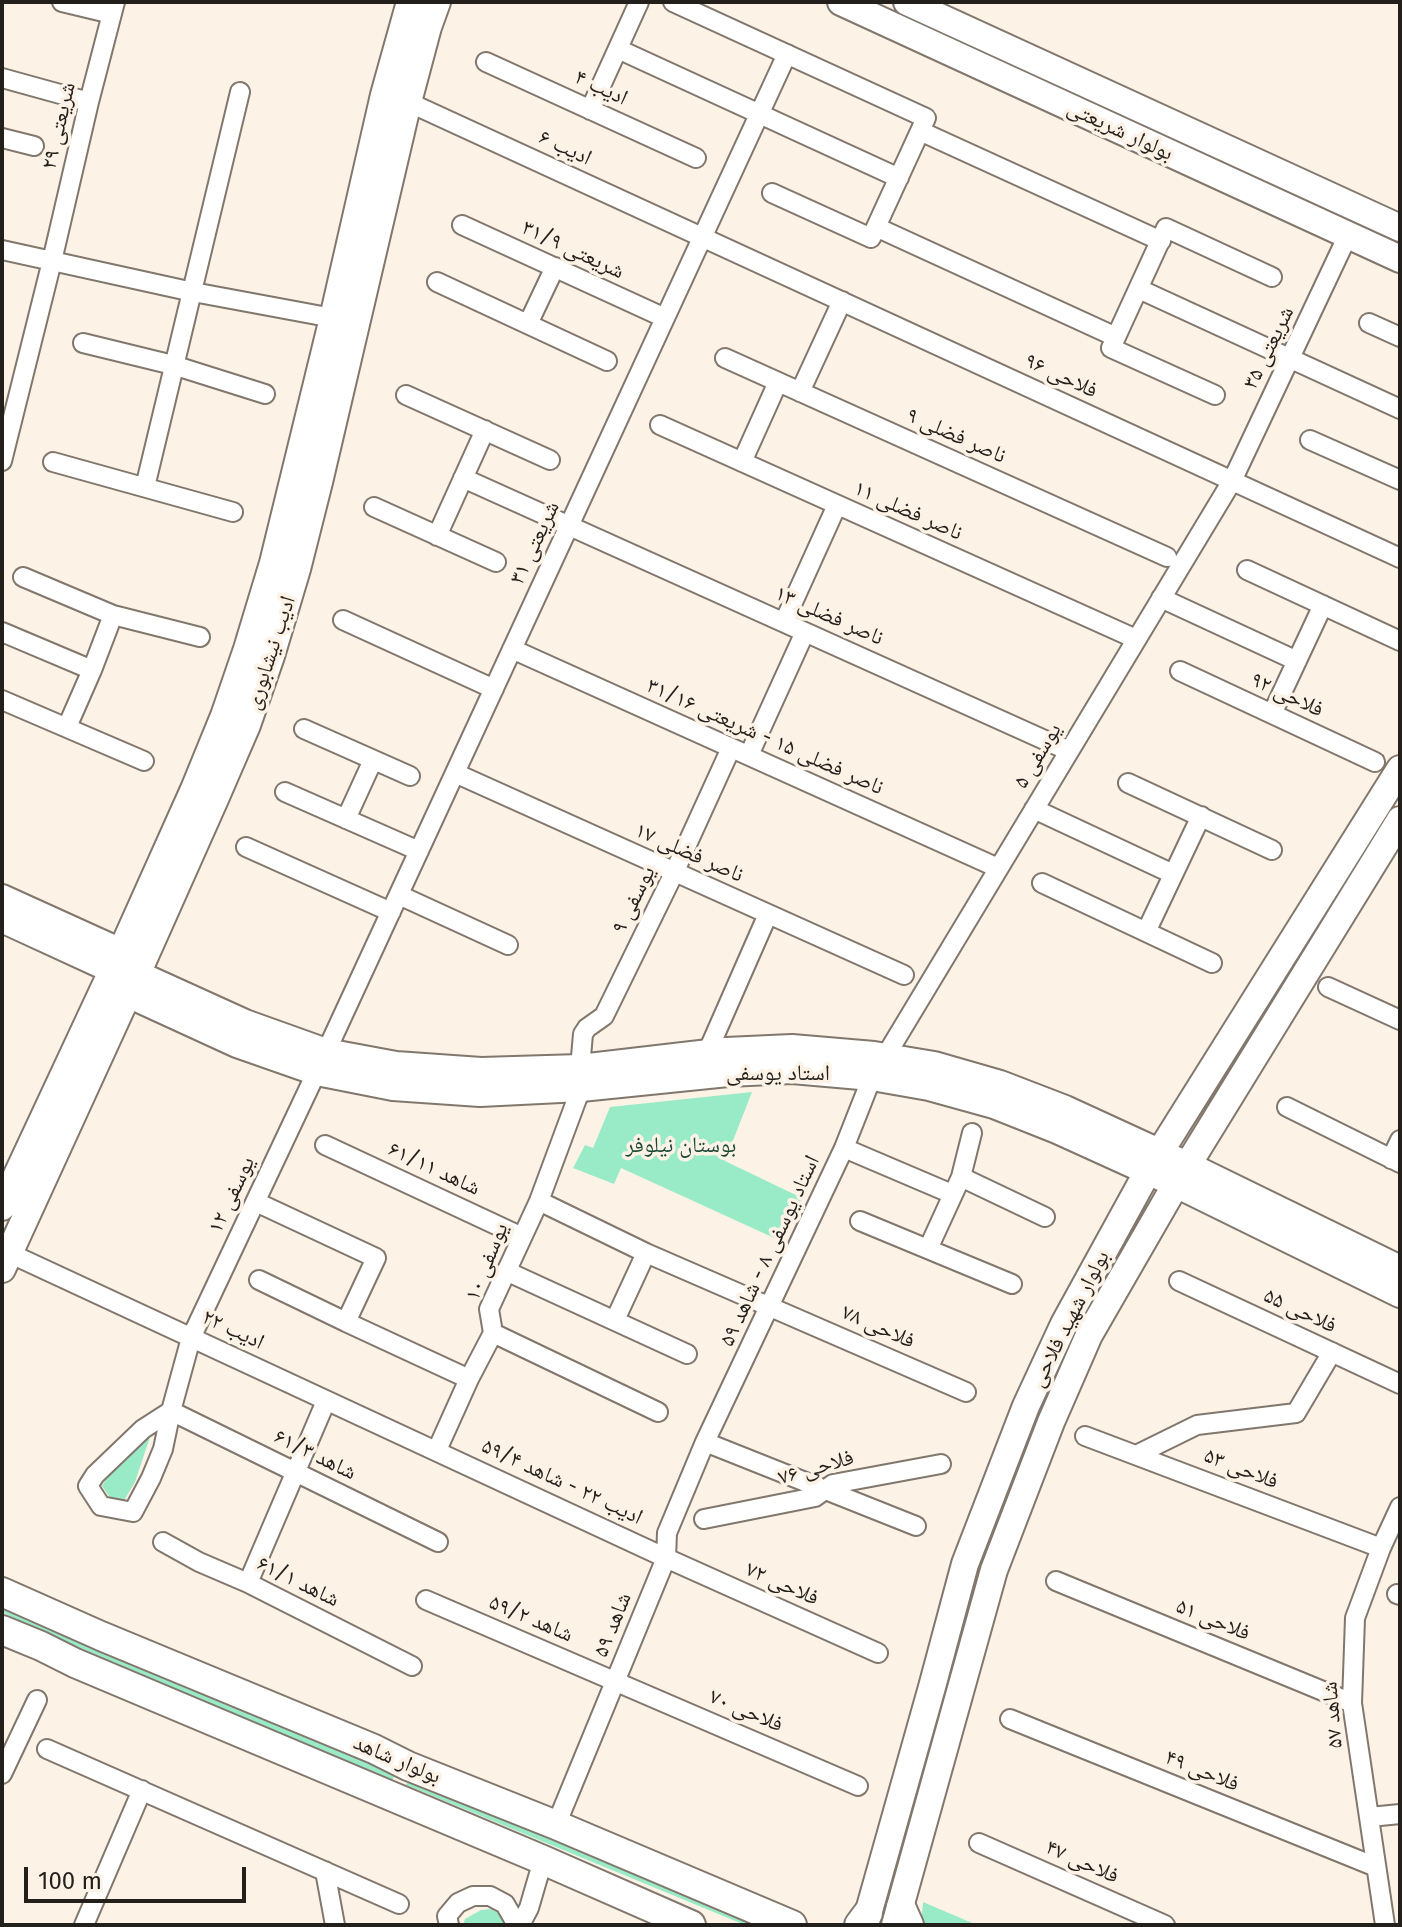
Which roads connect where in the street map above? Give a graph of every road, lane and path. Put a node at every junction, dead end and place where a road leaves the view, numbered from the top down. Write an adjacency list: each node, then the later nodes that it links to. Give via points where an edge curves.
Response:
1 (62, 2): 8 (street)
2 (410, 2): 39 (main road, ادیب نیشابوری)
3 (437, 2): 15 (main road, ادیب نیشابوری)
4 (639, 2): 9 (street)
5 (673, 2): 10 (street)
6 (841, 2): 28 (main road, بولوار شریعتی)
7 (907, 2): 25 (main road, بولوار شریعتی)
8 (114, 8): 14 (street, شریعتی ۲۹)
9 (618, 49): 16 (street); 17 (street)
10 (787, 54): 17 (street, شریعتی ۳۱); 18 (street)
11 (486, 62): 16 (street, ادیب ۴)
12 (2, 78): 14 (street)
13 (240, 92): 37 (street)
14 (89, 102): 32 (street, شریعتی ۲۹)
15 (408, 102): 29 (street, ادیب ۶); 76 (main road, ادیب نیشابوری, via 347,371)
16 (590, 110): 21 (street, ادیب ۴)
17 (760, 114): 22 (street); 29 (street, شریعتی ۳۱)
18 (923, 124): 22 (street); 27 (street)
19 (2, 138): 20 (street)
20 (34, 146)
21 (696, 158)
22 (899, 178): 26 (street)
23 (772, 193): 26 (street)
24 (462, 225): 33 (street, شریعتی ۳۱/۹)
25 (1400, 228)
26 (873, 233): 45 (street)
27 (1163, 235): 34 (street); 36 (street)
28 (1348, 235): 31 (main road, بولوار شریعتی); 47 (street, شریعتی ۳۵)
29 (703, 237): 38 (street, فلاحی ۹۶); 40 (street, شریعتی ۳۱)
30 (2, 250): 32 (street)
31 (1400, 259)
32 (52, 261): 37 (street); 56 (street, شریعتی ۲۹)
33 (555, 267): 40 (street, شریعتی ۳۱/۹); 42 (street)
34 (1272, 277)
35 (437, 282): 42 (street)
36 (1139, 289): 45 (street); 47 (street)
37 (193, 292): 39 (street); 49 (street)
38 (842, 301): 51 (street); 66 (street, فلاحی ۹۶)
39 (333, 318): 76 (main road, ادیب نیشابوری)
40 (665, 318): 71 (street, شریعتی ۳۱)
41 (1369, 323): 43 (street)
42 (528, 324): 48 (street)
43 (1400, 337)
44 (83, 343): 49 (street)
45 (1114, 343): 54 (street)
46 (725, 358): 50 (street, ناصر فضلی ۹)
47 (1290, 358): 55 (street); 66 (street, شریعتی ۳۵)
48 (607, 361)
49 (173, 365): 52 (street); 67 (street)
50 (778, 382): 51 (street, ناصر فضلی ۹); 63 (street)
51 (800, 392): 73 (street, ناصر فضلی ۹)
52 (265, 394)
53 (406, 395): 58 (street)
54 (1215, 395)
55 (1400, 409)
56 (7, 425): 61 (street, شریعتی ۲۹)
57 (660, 425): 63 (street, ناصر فضلی ۱۱)
58 (485, 430): 60 (street); 64 (street)
59 (1310, 440): 65 (street)
60 (550, 460)
61 (2, 461)
62 (53, 462): 67 (street)
63 (742, 462): 68 (street, ناصر فضلی ۱۱)
64 (463, 478): 71 (street, ناصر فضلی ۱۳); 72 (street)
65 (1400, 480)
66 (1232, 481): 74 (street, فلاحی ۹۶); 79 (street, یوسفی ۵)
67 (145, 487): 70 (street)
68 (837, 505): 83 (street); 87 (street, ناصر فضلی ۱۱)
69 (374, 507): 72 (street)
70 (233, 512)
71 (569, 526): 83 (street, ناصر فضلی ۱۳); 89 (street, شریعتی ۳۱)
72 (437, 536): 75 (street)
73 (1167, 557)
74 (1400, 558)
75 (496, 562)
76 (285, 566): 127 (main road, ادیب نیشابوری, via 247,649)
77 (1247, 570): 80 (street)
78 (23, 577): 81 (street)
79 (1161, 598): 87 (street, یوسفی ۵); 90 (street)
80 (1323, 605): 88 (street); 90 (street)
81 (113, 615): 86 (street); 91 (street)
82 (343, 620): 93 (street)
83 (784, 622): 85 (street, ناصر فضلی ۱۳)
84 (2, 632): 91 (street)
85 (805, 632): 99 (street, ناصر فضلی ۱۳); 100 (street)
86 (200, 637)
87 (1136, 639): 99 (street, یوسفی ۵)
88 (1400, 641)
89 (512, 649): 93 (street, شریعتی ۳۱); 98 (street, ناصر فضلی ۱۵ - شریعتی ۳۱/۱۶)
90 (1297, 661): 95 (street)
91 (92, 670): 96 (street)
92 (1180, 671): 95 (street, فلاحی ۹۲)
93 (494, 689): 105 (street, شریعتی ۳۱)
94 (2, 700): 96 (street)
95 (1272, 714): 103 (street, فلاحی ۹۲)
96 (67, 727): 102 (street)
97 (304, 729): 101 (street)
98 (731, 748): 100 (street, ناصر فضلی ۱۵ - شریعتی ۳۱/۱۶); 117 (street, یوسفی ۹)
99 (1069, 751): 109 (street, یوسفی ۵)
100 (749, 755): 116 (street, ناصر فضلی ۱۵ - شریعتی ۳۱/۱۶)
101 (373, 760): 106 (street); 111 (street)
102 (144, 761)
103 (1375, 762)
104 (1400, 769): 141 (main road, بولوار شهید فلاحی)
105 (455, 773): 115 (street, شریعتی ۳۱); 117 (street, ناصر فضلی ۱۷)
106 (410, 776)
107 (1128, 783): 110 (street)
108 (285, 792): 111 (street)
109 (1034, 809): 116 (street, یوسفی ۵); 118 (street)
110 (1201, 816): 114 (street); 118 (street)
111 (346, 819): 115 (street)
112 (1400, 820): 142 (main road, بولوار شهید فلاحی)
113 (246, 847): 121 (street)
114 (1272, 850)
115 (419, 851): 121 (street, شریعتی ۳۱)
116 (998, 868): 133 (street, یوسفی ۵)
117 (674, 873): 122 (street, ناصر فضلی ۱۷); 134 (street, یوسفی ۹, via 604,1016 585,1031)
118 (1173, 874): 124 (street)
119 (1042, 883): 124 (street)
120 (2, 898): 127 (main road)
121 (395, 904): 125 (street); 132 (street, شریعتی ۳۱)
122 (768, 914): 128 (street, ناصر فضلی ۱۷); 131 (street)
123 (2, 919): 127 (main road)
124 (1146, 932): 126 (street)
125 (508, 945)
126 (1212, 963)
127 (125, 972): 132 (main road, استاد یوسفی, via 237,1044); 147 (main road, ادیب نیشابوری); 153 (main road, ادیب نیشابوری)
128 (904, 975)
129 (1328, 987): 130 (street)
130 (1400, 1020)
131 (707, 1053): 133 (main road, استاد یوسفی, via 792,1048); 134 (main road, استاد یوسفی)
132 (322, 1062): 134 (main road, استاد یوسفی, via 393,1087 480,1093); 146 (street, یوسفی ۱۲)
133 (878, 1067): 134 (main road, استاد یوسفی); 139 (street, استاد یوسفی ۸ - شاهد ۵۹); 141 (main road, استاد یوسفی)
134 (580, 1078): 145 (street, یوسفی ۱۰)
135 (1287, 1107): 140 (street)
136 (972, 1133): 143 (street)
137 (1400, 1140): 140 (street)
138 (325, 1145): 150 (street, شاهد ۶۱/۱۱)
139 (844, 1148): 144 (street); 160 (street, استاد یوسفی ۸ - شاهد ۵۹)
140 (1396, 1161)
141 (1154, 1162): 142 (main road, استاد یوسفی); 212 (main road, بولوار شهید فلاحی, via 1064,1324 965,1564)
142 (1181, 1174): 154 (main road, استاد یوسفی); 159 (main road, استاد یوسفی); 210 (main road, بولوار شهید فلاحی, via 1089,1335 1026,1483 994,1570)
143 (961, 1177): 144 (street); 148 (street)
144 (952, 1194): 151 (street)
145 (539, 1201): 150 (street, یوسفی ۱۰); 152 (street, فلاحی ۷۸)
146 (256, 1202): 162 (street, via 376,1258); 164 (street, یوسفی ۱۲)
147 (2, 1207)
148 (1045, 1217)
149 (860, 1221): 151 (street)
150 (522, 1237): 155 (street, یوسفی ۱۰)
151 (928, 1249): 158 (street)
152 (646, 1253): 160 (street, فلاحی ۷۸); 161 (street)
153 (6, 1261): 164 (street, ادیب ۲۲)
154 (1400, 1269)
155 (506, 1271): 161 (street); 163 (street, یوسفی ۱۰, via 489,1309)
156 (259, 1280): 162 (street)
157 (1179, 1281): 165 (street, فلاحی ۵۵)
158 (1012, 1284)
159 (1400, 1294)
160 (771, 1306): 169 (street, فلاحی ۷۸); 174 (street, استاد یوسفی ۸ - شاهد ۵۹)
161 (615, 1320): 166 (street)
162 (346, 1322): 167 (street)
163 (493, 1333): 167 (street, یوسفی ۱۰); 172 (street)
164 (191, 1338): 170 (street, ادیب ۲۲); 171 (street, یوسفی ۱۲)
165 (1332, 1352): 168 (street, فلاحی ۵۵); 176 (street, via 1296,1413 1197,1425)
166 (687, 1354)
167 (469, 1379): 175 (street, یوسفی ۱۰)
168 (1400, 1384)
169 (966, 1392)
170 (326, 1401): 175 (street, ادیب ۲۲); 178 (street)
171 (171, 1411): 171 (street, یوسفی ۱۲, via 163,1449 133,1512 101,1506 88,1486 95,1475 143,1429); 178 (street, شاهد ۶۱/۳)
172 (658, 1412)
173 (1085, 1436): 176 (street, فلاحی ۵۳)
174 (705, 1442): 179 (street); 186 (street, شاهد ۵۹, via 667,1533)
175 (437, 1450): 186 (street, ادیب ۲۲ - شاهد ۵۹/۴)
176 (1136, 1455): 185 (street, فلاحی ۵۳)
177 (941, 1464): 179 (street, فلاحی ۷۶)
178 (295, 1472): 184 (street, شاهد ۶۱/۳); 188 (street)
179 (824, 1490): 181 (street, فلاحی ۷۶, via 815,1497); 182 (street)
180 (1400, 1507): 185 (street, شاهد ۵۷)
181 (704, 1519)
182 (916, 1526)
183 (163, 1542): 188 (street, شاهد ۶۱/۱)
184 (438, 1542)
185 (1381, 1548): 196 (street, شاهد ۵۷, via 1355,1618)
186 (666, 1558): 192 (street, فلاحی ۷۲); 194 (street, شاهد ۵۹)
187 (1056, 1581): 196 (street, فلاحی ۵۱)
188 (248, 1583): 193 (street, شاهد ۶۱/۱)
189 (2, 1592): 204 (main road, بولوار شاهد)
190 (426, 1600): 194 (street, شاهد ۵۹/۲)
191 (2, 1630): 206 (main road, بولوار شاهد)
192 (878, 1653)
193 (412, 1666)
194 (616, 1681): 200 (street, فلاحی ۷۰); 204 (street, شاهد ۵۹)
195 (37, 1700): 199 (street)
196 (1352, 1703): 203 (street, شاهد ۵۷)
197 (1010, 1719): 207 (street, فلاحی ۴۹)
198 (47, 1749): 201 (street)
199 (2, 1774)
200 (858, 1786)
201 (142, 1790): 208 (street); 213 (street)
202 (1400, 1814): 203 (street)
203 (1370, 1817): 207 (street, شاهد ۵۷)
204 (556, 1825): 217 (main road, بولوار شاهد)
205 (979, 1843): 218 (street, فلاحی ۴۷)
206 (543, 1860): 215 (street, via 529,1908); 216 (main road, بولوار شاهد)
207 (1376, 1867): 219 (street, شاهد ۵۷)
208 (325, 1871): 209 (street); 214 (street)
209 (399, 1904)
210 (902, 1919)
211 (448, 1921): 215 (street, via 458,1903 490,1896 505,1904)
212 (864, 1921)
213 (84, 1925)
214 (335, 1925)
215 (518, 1925)
216 (691, 1925)
217 (792, 1925)
218 (1165, 1925)
219 (1385, 1925)

